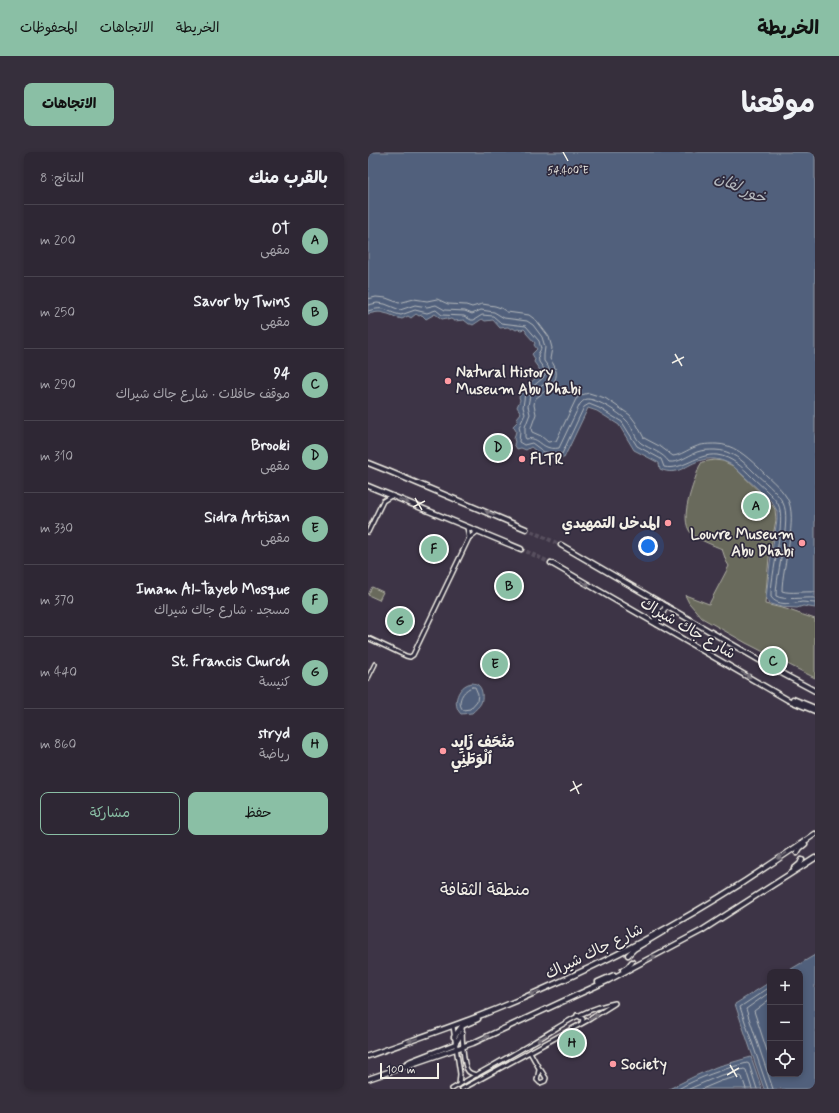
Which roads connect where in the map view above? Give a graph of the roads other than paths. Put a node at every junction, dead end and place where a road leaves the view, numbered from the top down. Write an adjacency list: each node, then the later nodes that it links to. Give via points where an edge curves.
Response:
1 (368, 463): 7 (street, one-way to 1)
2 (368, 486): 3 (street)
3 (382, 492): 4 (street); 5 (street)
4 (391, 496): 5 (street); 6 (street, one-way to 6)
5 (383, 501): 9 (street)
6 (467, 527): 8 (street); 10 (street)
7 (526, 528)
8 (478, 531): 10 (street); 12 (street)
9 (368, 532)
10 (469, 538): 17 (street, via 413,655 406,656)
11 (561, 545): 14 (street, شارع جاك شيراك)
12 (521, 549)
13 (551, 563): 16 (street, شارع جاك شيراك, one-way to 16)
14 (661, 603): 15 (street, شارع جاك شيراك); 16 (street)
15 (666, 606): 16 (street); 20 (street, شارع جاك شيراك)
16 (656, 623): 21 (street, شارع جاك شيراك, one-way to 21, via 782,696)
17 (368, 638)
18 (375, 664): 19 (street)
19 (368, 678)
20 (815, 691)
21 (815, 710)
22 (815, 834): 24 (street, شارع جاك شيراك)
23 (815, 838): 25 (street)
24 (794, 848): 25 (street); 30 (street, شارع جاك شيراك, one-way to 30, via 742,883)
25 (797, 853): 27 (street)
26 (815, 858): 28 (street, شارع جاك شيراك)
27 (802, 860): 28 (street); 29 (street)
28 (805, 865): 29 (street, شارع جاك شيراك)
29 (762, 893): 34 (street, شارع جاك شيراك, one-way to 29, via 701,931)
30 (669, 926): 31 (street, شارع جاك شيراك); 32 (street)
31 (626, 950): 32 (street); 38 (street, شارع جاك شيراك, one-way to 38)
32 (628, 955): 33 (street)
33 (632, 962): 34 (street); 35 (street, via 626,969)
34 (634, 967): 35 (street, شارع جاك شيراك)
35 (581, 994): 42 (street, شارع جاك شيراك, one-way to 35)
36 (577, 1015): 37 (street, via 582,1017); 37 (street, one-way to 36, via 615,1003); 47 (street, one-way to 47)
37 (582, 1023): 44 (street)
38 (462, 1024): 39 (street, شارع جاك شيراك); 40 (street); 41 (street)
39 (453, 1026): 41 (street); 45 (street, شارع جاك شيراك, one-way to 45)
40 (462, 1033): 42 (street); 43 (street)
41 (454, 1037): 43 (street)
42 (463, 1046): 43 (street, شارع جاك شيراك); 47 (street, via 466,1068 469,1073)
43 (456, 1047): 48 (street, شارع جاك شيراك, via 411,1061 402,1068); 49 (street)
44 (530, 1052): 46 (street); 51 (street)
45 (368, 1056)
46 (540, 1070)
47 (477, 1075): 49 (street)
48 (368, 1079)
49 (459, 1085): 50 (street)
50 (452, 1089)
51 (462, 1089)

